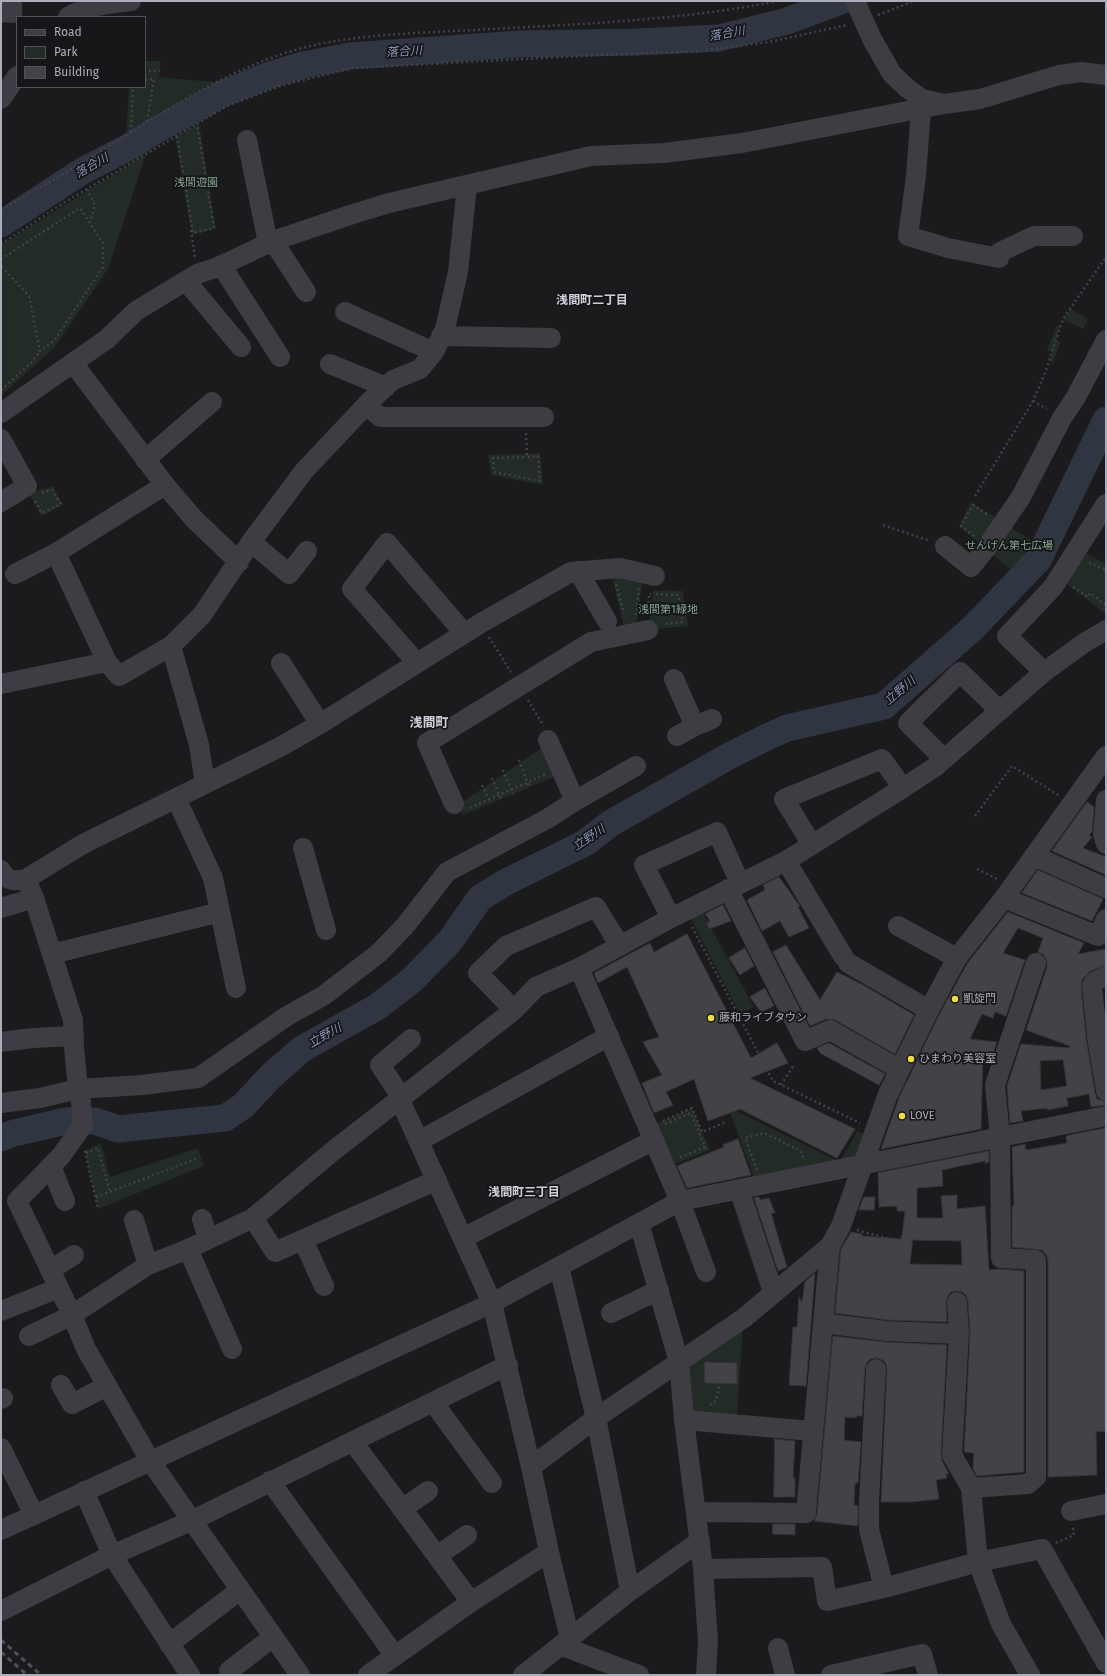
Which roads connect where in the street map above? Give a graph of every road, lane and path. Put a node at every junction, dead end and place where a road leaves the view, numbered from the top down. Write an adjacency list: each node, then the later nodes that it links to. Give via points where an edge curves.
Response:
1 (12, 1): 6 (street, via 12,13)
2 (131, 1): 7 (street, via 87,8)
3 (778, 1): 16 (path, via 739,9 639,19 375,36 312,46 214,82)
4 (855, 1): 8 (street)
5 (914, 1): 8 (path)
6 (1, 12)
7 (70, 16)
8 (863, 21): 14 (street, via 892,74 922,99); 17 (path, via 769,42 699,51 353,68 283,85 227,106)
9 (149, 71): 10 (path)
10 (160, 71)
11 (1106, 75): 14 (street, via 1081,72 1059,75 980,99)
12 (146, 80): 16 (path, via 154,79)
13 (133, 88): 18 (path)
14 (944, 104): 15 (street)
15 (921, 110): 21 (street, via 742,143 664,153 591,156); 25 (street, via 908,236 948,248 999,258 1000,252 1034,236)
16 (147, 123): 18 (path)
17 (197, 124): 19 (path); 19 (path, via 214,228 193,233)
18 (131, 132): 23 (path)
19 (176, 136): 22 (path); 32 (path)
20 (247, 140): 26 (street)
21 (467, 185): 26 (street, via 389,203); 37 (street, via 458,272 445,329)
22 (87, 189): 24 (path, via 95,205); 27 (path)
23 (1, 210)
24 (90, 223): 29 (path, via 80,208); 39 (path, via 103,243 103,267 54,341)
25 (1073, 236)
26 (270, 242): 30 (street); 33 (street)
27 (1, 244)
28 (1106, 257): 54 (path, via 1063,319 1033,401)
29 (1, 259)
30 (221, 265): 32 (street); 40 (street)
31 (1, 266): 39 (path, via 29,296)
32 (192, 277): 38 (street); 41 (street, via 136,311 107,339)
33 (306, 292)
34 (345, 312): 37 (street)
35 (551, 338): 37 (street)
36 (1106, 340): 57 (street, via 1021,497)
37 (438, 344): 43 (street, via 420,369 393,380)
38 (241, 347)
39 (40, 351): 44 (path, via 31,363)
40 (280, 357)
41 (73, 363): 47 (street); 51 (street)
42 (330, 364): 43 (street)
43 (386, 387): 46 (street)
44 (1, 390)
45 (212, 402): 51 (street)
46 (366, 405): 48 (street, via 380,417); 60 (street, via 304,471)
47 (1, 413)
48 (535, 417): 50 (path)
49 (1, 439): 53 (street)
50 (527, 457): 50 (path, via 538,456 540,481 494,472 493,458)
51 (145, 460): 52 (street)
52 (165, 485): 63 (street); 65 (street, via 194,519)
53 (30, 491): 53 (path, via 42,514 61,504 52,490); 55 (street)
54 (975, 496)
55 (1, 502)
56 (1106, 504): 81 (street, via 1053,587 1007,636)
57 (1001, 524): 59 (path, via 973,505 960,524); 61 (street, via 971,567)
58 (883, 525): 61 (path)
59 (977, 538)
60 (251, 542): 62 (street, via 290,574); 65 (street)
61 (945, 546)
62 (307, 550)
63 (56, 553): 69 (street); 78 (street)
64 (1083, 560): 67 (path)
65 (239, 562): 77 (street, via 202,616)
66 (625, 569): 68 (street); 70 (street); 73 (path, via 626,575 614,576)
67 (1106, 570)
68 (578, 571): 73 (street); 76 (street, via 571,572)
69 (15, 574)
70 (647, 581): 74 (path)
71 (1067, 583): 72 (path, via 1088,597 1090,593)
72 (1106, 605)
73 (616, 619)
74 (648, 619): 74 (path, via 649,594 678,595 683,622); 110 (street, via 591,642 427,743)
75 (1106, 630): 81 (street)
76 (464, 634): 80 (street); 80 (street, via 387,543 352,589)
77 (171, 646): 78 (street, via 119,676); 96 (street, via 199,745)
78 (107, 662): 83 (street)
79 (281, 663): 85 (street)
80 (417, 664): 85 (street)
81 (1044, 672): 84 (street)
82 (674, 679): 86 (street, via 703,723)
83 (1, 684)
84 (999, 710): 89 (street); 89 (street, via 960,672 908,723)
85 (320, 724): 96 (street)
86 (677, 736)
87 (548, 740): 92 (street)
88 (1106, 756): 109 (street)
89 (944, 759): 99 (street)
90 (519, 760): 95 (path)
91 (636, 766): 107 (street)
92 (561, 768): 95 (path); 107 (street)
93 (503, 770): 100 (path)
94 (492, 778): 102 (path)
95 (528, 783): 98 (path); 100 (path)
96 (205, 784): 103 (street)
97 (482, 785): 105 (path)
98 (529, 787)
99 (903, 788): 113 (street); 113 (street, via 882,759 784,799)
100 (512, 790): 101 (path); 102 (path)
101 (514, 794)
102 (499, 795): 104 (path); 105 (path)
103 (176, 798): 119 (street, via 83,844); 125 (street, via 213,878)
104 (501, 799)
105 (489, 800): 108 (path); 110 (path)
106 (1106, 800): 112 (street, via 1103,834)
107 (575, 801): 148 (street, via 547,819 447,872 405,926 379,953 323,996 287,1016 198,1078)
108 (491, 803)
109 (1072, 804): 111 (path, via 1012,766); 115 (street)
110 (460, 807)
111 (975, 816)
112 (1106, 844)
113 (812, 845): 116 (street)
114 (302, 848): 129 (street)
115 (1034, 856): 121 (street); 122 (street)
116 (786, 861): 120 (street); 138 (street, via 846,960)
117 (977, 869): 122 (path)
118 (1, 870): 119 (street, via 3,876 9,880)
119 (26, 879): 123 (street)
120 (734, 886): 126 (street); 126 (street, via 717,832 644,865); 145 (street, via 805,1041 830,1030)
121 (1106, 888)
122 (1008, 892): 127 (street, via 1098,936); 132 (street)
123 (34, 898): 124 (street); 131 (street)
124 (1, 908)
125 (220, 912): 131 (street); 136 (street)
126 (678, 915): 130 (street); 146 (path, via 773,1081)
127 (1106, 919)
128 (898, 926): 132 (street)
129 (326, 930)
130 (620, 946): 134 (street); 137 (street, via 596,908 506,946 478,973)
131 (52, 954): 139 (street, via 73,1020)
132 (957, 958): 138 (street)
133 (1036, 963): 156 (street, via 995,1085)
134 (579, 968): 137 (street, via 536,987); 140 (street)
135 (1106, 976): 141 (street, via 1092,986)
136 (236, 988)
137 (514, 1010): 149 (street)
138 (929, 1010): 145 (street)
139 (74, 1036): 143 (street); 148 (street)
140 (609, 1036): 157 (street); 158 (street)
141 (1101, 1036): 147 (street)
142 (412, 1039): 149 (street, via 380,1065)
143 (1, 1042)
144 (794, 1065): 146 (path)
145 (899, 1069): 154 (street)
146 (781, 1085): 154 (path)
147 (1106, 1091)
148 (80, 1095): 150 (street); 155 (street, via 83,1125)
149 (401, 1099): 158 (street); 174 (street, via 333,1151)
150 (1, 1103)
151 (1106, 1116): 156 (street)
152 (931, 1119): 154 (path)
153 (726, 1122): 161 (path, via 702,1132 692,1108 661,1122 663,1125 691,1113 705,1147)
154 (876, 1128): 164 (street)
155 (77, 1134): 159 (path); 162 (street)
156 (1000, 1136): 164 (street); 219 (street, via 1001,1258 1036,1260 1036,1477 1028,1484)
157 (654, 1140): 171 (street); 180 (street)
158 (419, 1141): 166 (street)
159 (86, 1153): 168 (path, via 98,1148); 169 (path)
160 (196, 1159): 168 (path)
161 (675, 1160)
162 (51, 1166): 170 (street); 172 (street)
163 (805, 1166): 165 (path, via 801,1151 764,1133 744,1138)
164 (863, 1166): 167 (street); 178 (street)
165 (759, 1177)
166 (437, 1180): 180 (street); 181 (street)
167 (739, 1190): 171 (street); 193 (street)
168 (110, 1192): 169 (path)
169 (96, 1197): 173 (path)
170 (65, 1201)
171 (680, 1201): 177 (street); 189 (street)
172 (9, 1204): 188 (street)
173 (98, 1209)
174 (253, 1218): 179 (street); 181 (street, via 275,1252)
175 (202, 1219): 179 (street)
176 (134, 1220): 186 (street)
177 (639, 1223): 187 (street); 192 (street)
178 (841, 1226): 182 (path); 183 (street)
179 (208, 1238): 184 (street)
180 (463, 1238): 195 (street)
181 (303, 1240): 190 (street)
182 (893, 1240)
183 (830, 1246): 193 (street); 199 (street)
184 (188, 1249): 186 (street); 202 (street)
185 (74, 1255): 188 (street)
186 (148, 1265): 198 (street)
187 (559, 1267): 195 (street); 210 (street)
188 (50, 1270): 191 (street)
189 (706, 1272)
190 (324, 1286)
191 (59, 1288): 196 (street); 198 (street)
192 (659, 1290): 197 (street); 203 (street)
193 (773, 1292): 203 (street, via 744,1318)
194 (957, 1302): 200 (street)
195 (492, 1303): 204 (street); 215 (street)
196 (1, 1311)
197 (611, 1313)
198 (72, 1315): 201 (street); 208 (street, via 86,1349)
199 (823, 1323): 200 (street); 212 (street)
200 (958, 1334): 219 (street, via 952,1455)
201 (29, 1336)
202 (232, 1349)
203 (679, 1362): 210 (street); 211 (street)
204 (508, 1365): 209 (street); 216 (street)
205 (876, 1369): 237 (street, via 868,1502 869,1529)
206 (720, 1383): 211 (path, via 716,1401 702,1410)
207 (61, 1384): 208 (street, via 72,1404)
208 (107, 1386): 215 (street)
209 (432, 1402): 213 (street); 218 (street)
210 (596, 1418): 216 (street); 239 (street)
211 (693, 1421): 212 (street); 225 (street)
212 (812, 1431): 225 (street, via 806,1513)
213 (353, 1442): 217 (street); 223 (street)
214 (1, 1448): 226 (street)
215 (151, 1462): 221 (street); 227 (street)
216 (531, 1467): 232 (street)
217 (270, 1481): 227 (street); 246 (street)
218 (492, 1483)
219 (971, 1488): 235 (street)
220 (428, 1490): 223 (street)
221 (84, 1491): 226 (street); 233 (street)
222 (1106, 1504): 224 (street)
223 (402, 1509): 234 (street)
224 (1071, 1511): 231 (path, via 1074,1535)
225 (696, 1512): 230 (street)
226 (34, 1515): 228 (street)
227 (191, 1520): 233 (street); 238 (street)
228 (1, 1530)
229 (467, 1535): 234 (street)
230 (700, 1541): 236 (street); 239 (street)
231 (1042, 1549): 235 (street); 247 (street)
232 (549, 1552): 240 (street); 243 (street)
233 (112, 1555): 241 (street); 244 (street)
234 (437, 1556): 240 (street)
235 (978, 1562): 237 (street); 259 (street, via 1001,1624)
236 (703, 1569): 237 (street, via 822,1567 827,1601); 255 (street, via 708,1641)
237 (884, 1588)
238 (240, 1590): 242 (street); 244 (street)
239 (630, 1591): 243 (street)
240 (471, 1602): 246 (street)
241 (1, 1611)
242 (273, 1637): 248 (street); 251 (street)
243 (566, 1643): 253 (street); 254 (street)
244 (170, 1644): 250 (street)
245 (778, 1648): 256 (street)
246 (395, 1656): 252 (street)
247 (1106, 1663)
248 (229, 1671)
249 (872, 1671): 257 (street); 258 (street, via 922,1654)
250 (190, 1675)
251 (300, 1675)
252 (368, 1675)
253 (523, 1675)
254 (639, 1675)
255 (706, 1675)
256 (785, 1675)
257 (831, 1675)
258 (928, 1675)
259 (1030, 1675)

